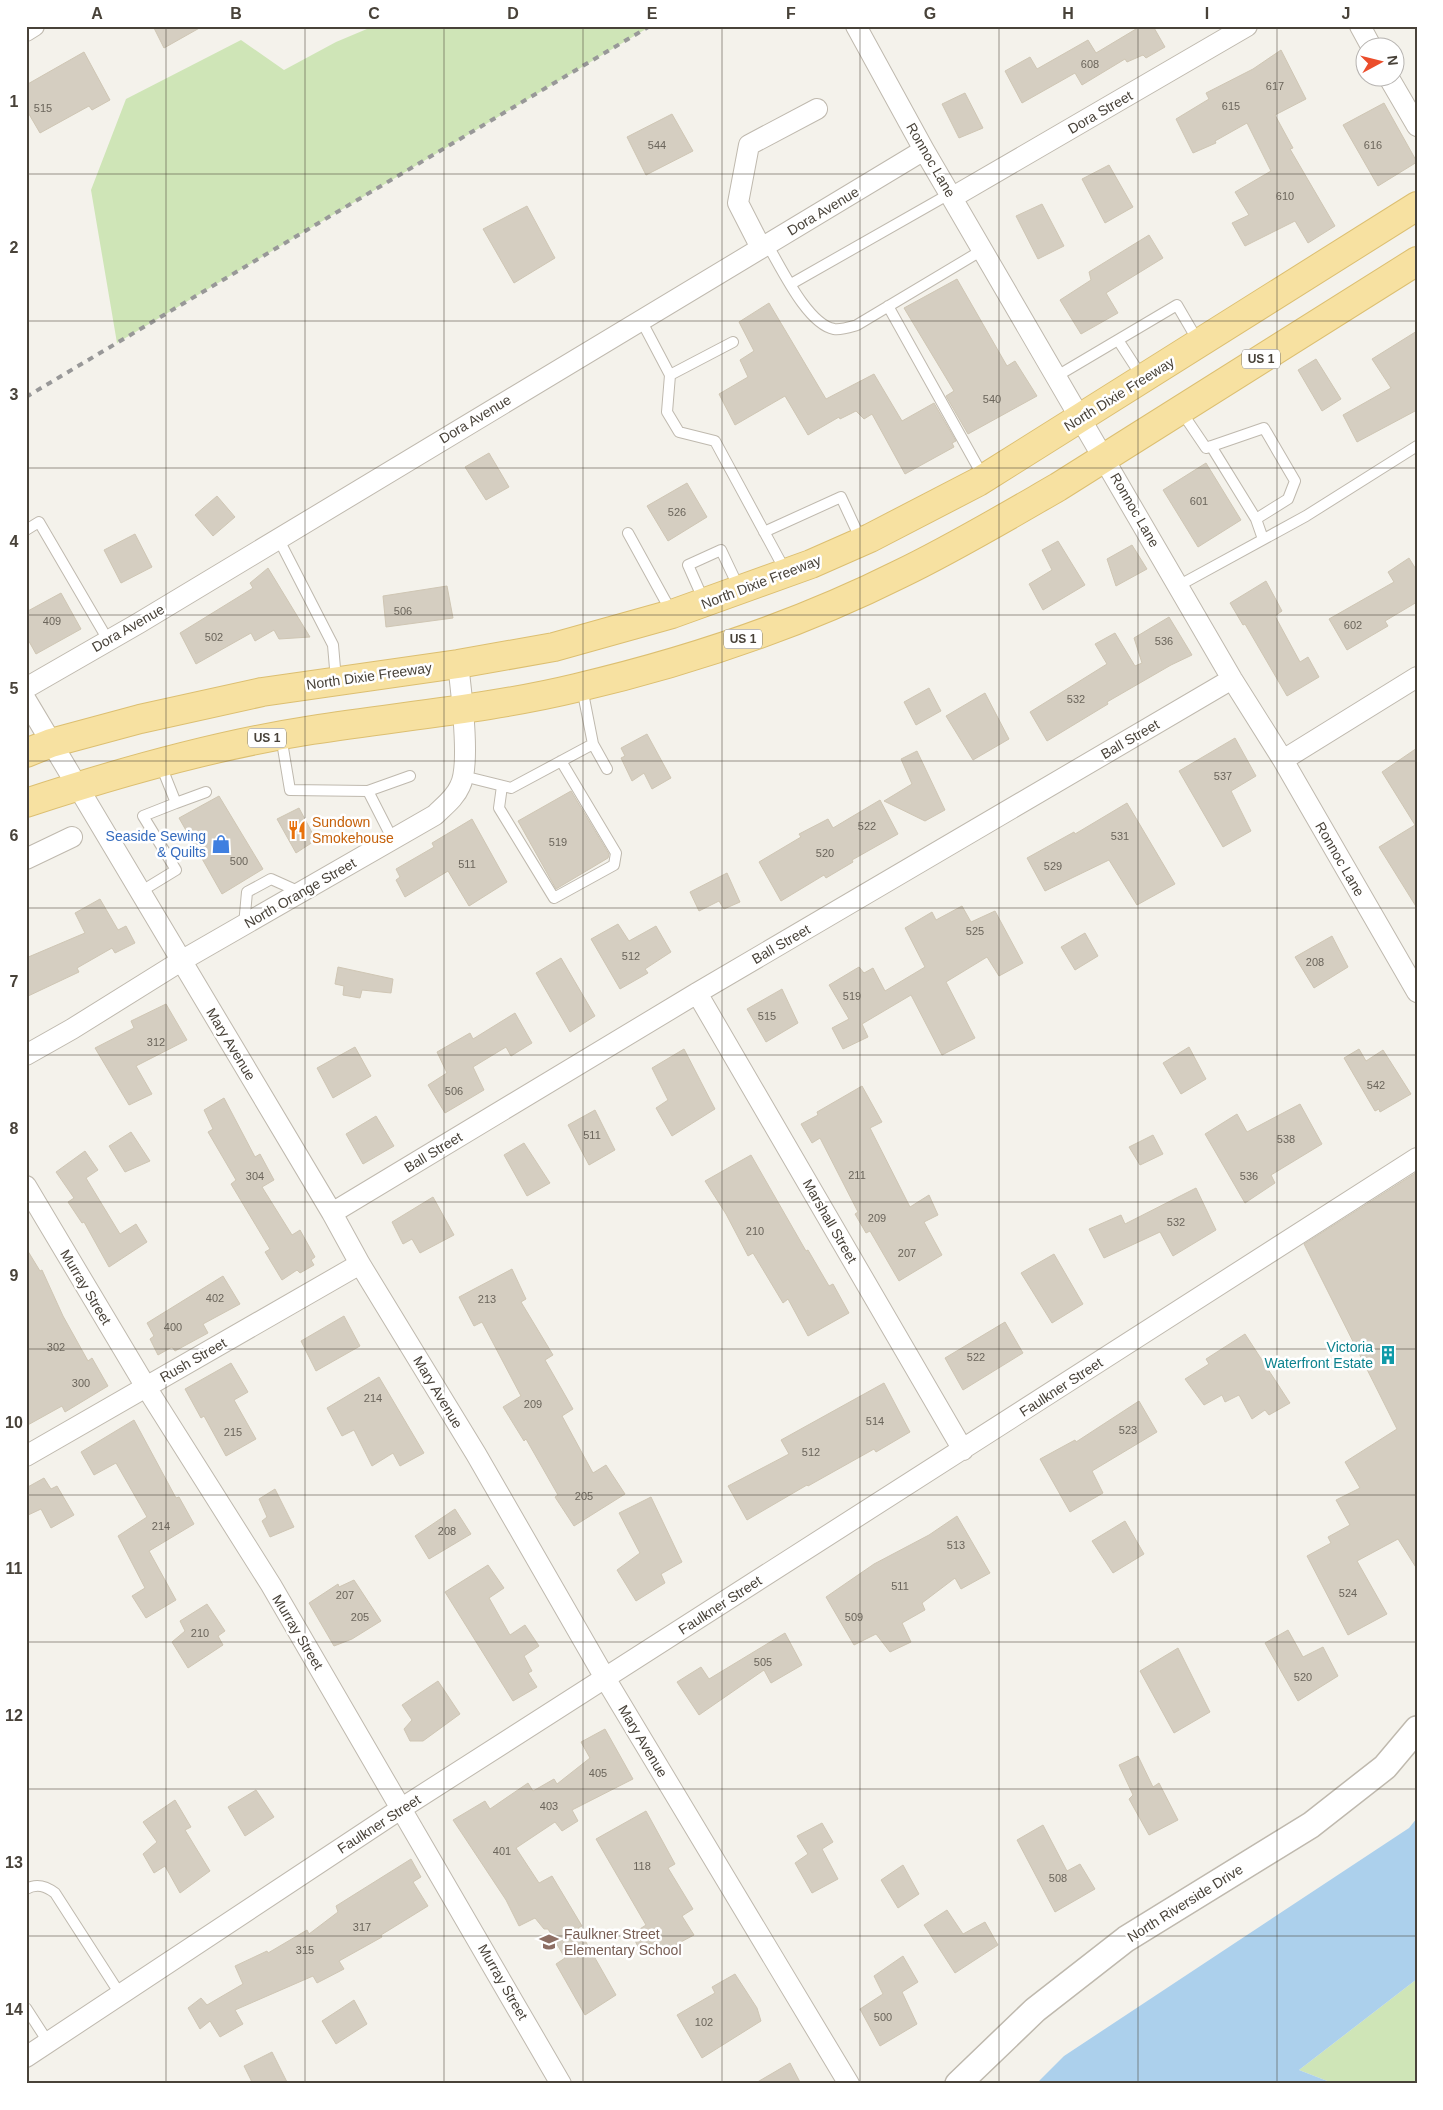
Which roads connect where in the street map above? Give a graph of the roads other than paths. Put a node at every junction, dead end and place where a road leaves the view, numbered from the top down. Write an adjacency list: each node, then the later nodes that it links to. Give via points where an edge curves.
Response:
1 (34, 26): 5 (street)
2 (856, 26): 10 (street, Ronnoc Lane)
3 (1247, 26): 11 (street, Dora Street)
4 (1360, 26): 6 (street)
5 (26, 31)
6 (1367, 38)
7 (1395, 88): 9 (street)
8 (817, 109): 13 (street, via 750,145 738,203)
9 (1417, 126)
10 (924, 150): 11 (street, Ronnoc Lane); 13 (street, Dora Avenue)
11 (952, 195): 14 (street, Ronnoc Lane); 16 (lane)
12 (1417, 206): 21 (main road, North Dixie Freeway)
13 (764, 246): 16 (lane); 18 (street, Dora Avenue)
14 (984, 249): 17 (lane); 23 (street, Ronnoc Lane)
15 (1417, 261): 25 (main road, US 1)
16 (791, 284): 17 (lane, via 815,319 836,329 858,325)
17 (888, 306): 30 (lane)
18 (641, 320): 22 (lane); 35 (street, Dora Avenue)
19 (1118, 340): 21 (lane, via 1177,305); 23 (lane); 24 (lane)
20 (733, 342): 22 (lane)
21 (1199, 343): 24 (main road, North Dixie Freeway)
22 (670, 375): 33 (lane, via 667,412 679,432 715,441)
23 (1057, 376): 26 (street, Ronnoc Lane)
24 (1143, 378): 26 (main road, North Dixie Freeway)
25 (1181, 410): 27 (lane, via 1206,448); 29 (main road, US 1)
26 (1081, 417): 29 (street, Ronnoc Lane); 30 (main road, North Dixie Freeway)
27 (1210, 446): 31 (lane); 31 (lane, via 1264,428 1295,481 1288,499)
28 (1417, 446): 36 (lane, via 1306,516)
29 (1104, 458): 39 (street, Ronnoc Lane); 48 (main road, US 1, via 959,544 858,593 700,654)
30 (984, 478): 37 (main road, North Dixie Freeway)
31 (1256, 519): 36 (lane)
32 (26, 530): 43 (lane, via 40,522)
33 (764, 532): 37 (lane, via 841,497); 38 (lane)
34 (628, 533): 42 (lane)
35 (278, 538): 43 (street, Dora Avenue); 47 (lane, via 333,645)
36 (1263, 539): 39 (lane)
37 (862, 542): 38 (main road, North Dixie Freeway)
38 (787, 574): 40 (main road, North Dixie Freeway)
39 (1178, 586): 46 (street, Ronnoc Lane)
40 (740, 591): 41 (main road, North Dixie Freeway); 41 (lane, via 722,550 688,565)
41 (705, 603): 42 (main road, North Dixie Freeway)
42 (672, 614): 44 (main road, North Dixie Freeway, via 554,647)
43 (108, 640): 49 (street, Dora Avenue)
44 (458, 664): 47 (main road, North Dixie Freeway); 51 (street, North Orange Street)
45 (1417, 677): 55 (street)
46 (1232, 679): 55 (street, Ronnoc Lane); 75 (street, Ball Street)
47 (336, 680): 54 (main road, North Dixie Freeway, via 200,705)
48 (582, 687): 51 (main road, US 1); 53 (lane)
49 (26, 688)
50 (26, 700): 54 (street, Mary Avenue)
51 (462, 710): 52 (main road, US 1); 60 (street, North Orange Street)
52 (280, 736): 57 (main road, US 1); 63 (lane, via 290,790)
53 (593, 744): 56 (lane); 58 (lane)
54 (39, 748): 61 (street, Mary Avenue)
55 (1283, 760): 74 (street, Ronnoc Lane)
56 (562, 761): 62 (lane, via 511,788); 62 (lane, via 616,853 614,864 554,898 499,808)
57 (160, 762): 61 (main road, US 1); 66 (lane)
58 (607, 769)
59 (410, 776): 63 (lane)
60 (464, 776): 62 (lane); 68 (street, North Orange Street, via 451,799 435,815)
61 (76, 786): 65 (main road, US 1); 70 (street, Mary Avenue)
62 (502, 786)
63 (368, 791): 68 (lane)
64 (206, 792): 66 (lane)
65 (26, 803)
66 (176, 803): 70 (lane, via 143,816 176,870)
67 (72, 837): 69 (street)
68 (392, 840): 71 (street, North Orange Street)
69 (26, 859)
70 (140, 892): 73 (street, Mary Avenue)
71 (301, 892): 72 (street, North Orange Street); 72 (lane, via 271,879 247,892)
72 (244, 925): 73 (street, North Orange Street)
73 (181, 962): 76 (street, North Orange Street); 79 (street, Mary Avenue)
74 (1417, 992)
75 (697, 993): 79 (street, Ball Street); 82 (street, Marshall Street)
76 (26, 1055)
77 (1417, 1158): 82 (street, Faulkner Street)
78 (26, 1186): 81 (street, Murray Street)
79 (332, 1213): 80 (street, Mary Avenue)
80 (360, 1264): 81 (street, Rush Street); 84 (street, Mary Avenue, via 476,1454)
81 (146, 1387): 83 (street, Rush Street); 86 (street, Murray Street, via 271,1585)
82 (963, 1450): 84 (street, Faulkner Street)
83 (26, 1456)
84 (605, 1678): 86 (street, Faulkner Street); 93 (street, Mary Avenue)
85 (1417, 1729): 94 (street, North Riverside Drive, via 1386,1767 1311,1825 1111,1951 1035,2010)
86 (402, 1808): 88 (street, Faulkner Street); 92 (street, Murray Street)
87 (26, 1889): 88 (lane, via 38,1885 56,1893)
88 (120, 1994): 90 (street, Faulkner Street)
89 (26, 2008): 90 (lane)
90 (48, 2042): 91 (street, Faulkner Street)
91 (26, 2057)
92 (562, 2084)
93 (850, 2084)
94 (958, 2084)

